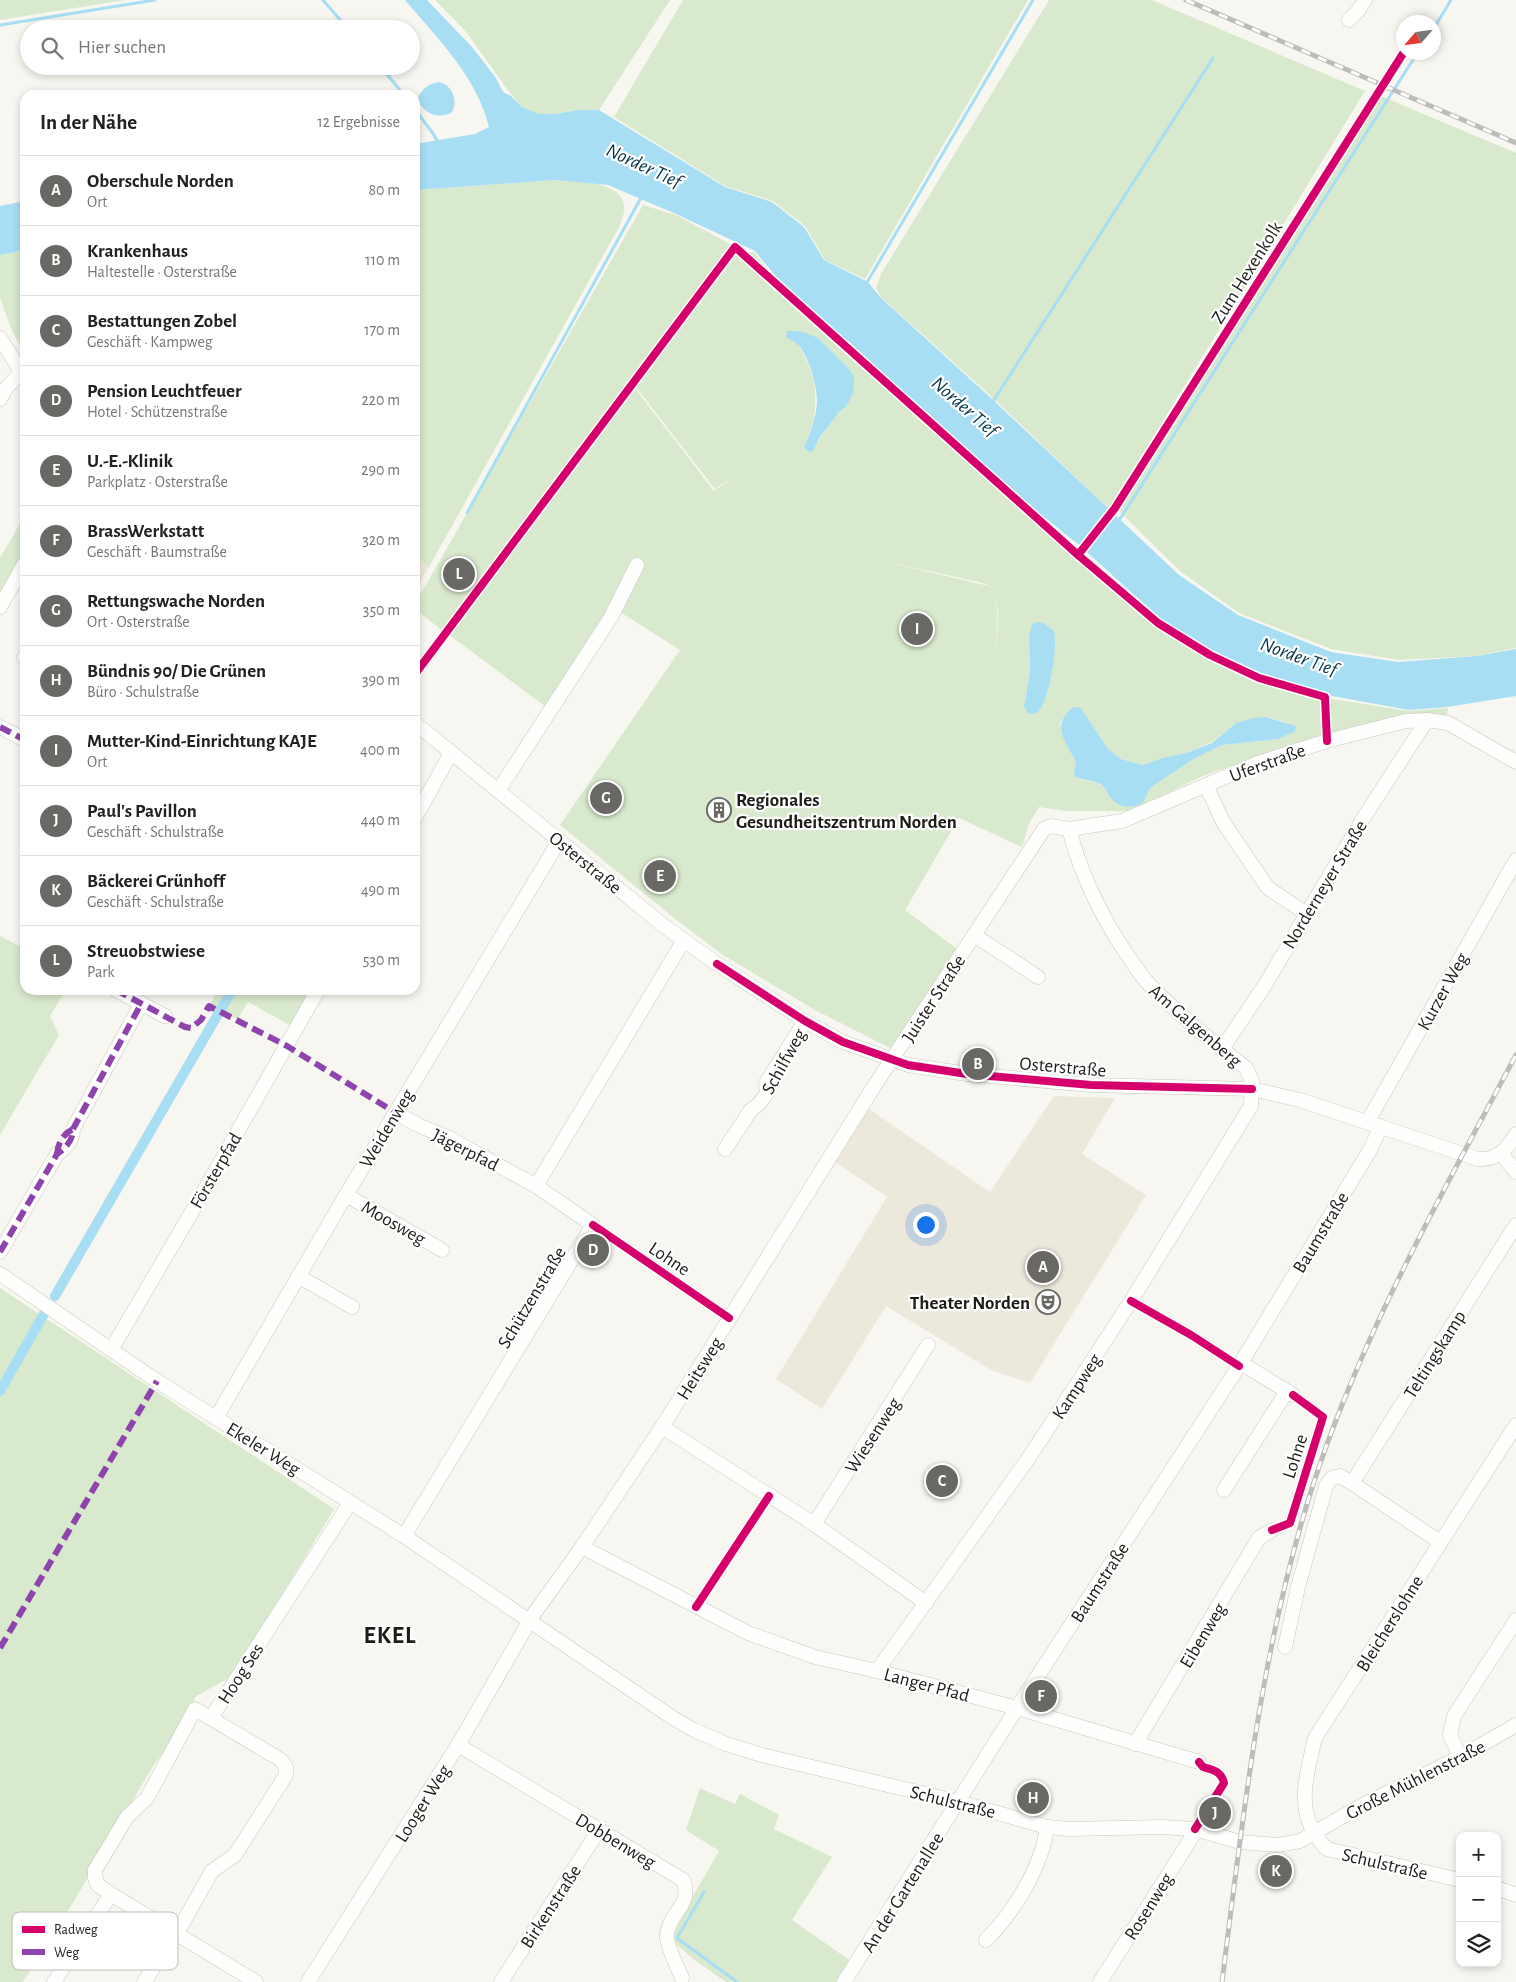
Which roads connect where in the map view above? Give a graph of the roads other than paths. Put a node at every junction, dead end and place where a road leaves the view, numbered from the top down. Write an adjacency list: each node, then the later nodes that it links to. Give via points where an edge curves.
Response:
1 (1365, 0): 2 (street)
2 (1349, 20)
3 (0, 338): 4 (street)
4 (20, 371)
5 (20, 378): 6 (street, via 6,387)
6 (0, 399)
7 (637, 565): 17 (street, via 611,616)
8 (20, 572): 9 (street)
9 (0, 607)
10 (1427, 720): 15 (street, Uferstraße, via 1448,723); 16 (street, Uferstraße, via 1406,721 1327,741 1258,763); 23 (street, Norderneyer Straße, via 1364,817)
11 (0, 727): 13 (street)
12 (420, 727): 14 (street, Osterstraße)
13 (20, 737)
14 (451, 754): 17 (street, Osterstraße); 18 (street)
15 (1516, 762)
16 (1206, 785): 20 (street, Uferstraße, via 1122,821); 23 (street, via 1223,822 1268,888)
17 (498, 791): 21 (street, Osterstraße)
18 (420, 809)
19 (1044, 828): 20 (street, Uferstraße); 24 (street, Juister Straße)
20 (1069, 829): 32 (street, Am Galgenberg, via 1095,899 1118,942 1144,979 1180,1015)
21 (559, 841): 25 (street, Osterstraße); 35 (street, Weidenweg)
22 (1516, 860): 36 (street, Kurzer Weg)
23 (1307, 914): 32 (street, Norderneyer Straße)
24 (974, 935): 26 (street, Juister Straße); 33 (street, Juister Straße)
25 (684, 940): 31 (street, Osterstraße); 41 (street)
26 (1038, 977)
27 (125, 995): 29 (street)
28 (315, 995): 50 (street, Försterpfad)
29 (141, 1004): 30 (street); 45 (street)
30 (165, 1016)
31 (805, 1021): 33 (street, Osterstraße, via 843,1042); 38 (street, Schilfweg, via 766,1083 767,1093 751,1110)
32 (1222, 1049): 34 (street, Am Galgenberg, via 1246,1068)
33 (892, 1060): 34 (street, Osterstraße, via 967,1074 1091,1085); 54 (street, Heitsweg)
34 (1252, 1089): 36 (street, Osterstraße, via 1300,1100); 63 (street, Kampweg, via 1251,1106 1131,1301 1030,1456)
35 (396, 1113): 41 (street, Jägerpfad); 42 (street, Weidenweg)
36 (1374, 1124): 39 (street, Osterstraße, via 1478,1159); 51 (street, Baumstraße, via 1370,1150)
37 (1516, 1134): 39 (street)
38 (725, 1149)
39 (1501, 1154): 40 (street)
40 (1516, 1172)
41 (536, 1186): 60 (street, Schützenstraße, via 593,1225)
42 (346, 1195): 44 (street, Moosweg); 47 (street, Weidenweg)
43 (1516, 1224): 55 (street, Teltingskamp)
44 (442, 1250)
45 (0, 1252)
46 (0, 1274): 50 (street, Ekeler Weg)
47 (298, 1276): 48 (street); 52 (street, Weidenweg)
48 (352, 1307)
49 (928, 1345): 58 (street, Wiesenweg)
50 (111, 1350): 52 (street, Ekeler Weg)
51 (1241, 1363): 56 (street, via 1290,1393); 68 (street, Baumstraße)
52 (216, 1418): 57 (street, Ekeler Weg)
53 (1516, 1425): 61 (street, Bleicherslohne)
54 (662, 1427): 58 (street); 62 (street, Heitsweg)
55 (1352, 1482): 61 (street); 66 (street, via 1340,1476 1332,1478 1326,1486)
56 (1224, 1490)
57 (350, 1503): 60 (street, Ekeler Weg); 69 (street, Hoog Ses)
58 (814, 1524): 63 (street)
59 (1272, 1530): 71 (street, Eibenweg, via 1259,1538)
60 (404, 1536): 64 (street, Ekeler Weg)
61 (1440, 1542): 79 (street, Bleicherslohne, via 1315,1738 1304,1801 1308,1822)
62 (582, 1547): 64 (street, Heitsweg); 67 (street, Langer Pfad, via 748,1633 815,1657)
63 (926, 1603): 67 (street, Kampweg)
64 (530, 1620): 72 (street, Looger Weg); 75 (street, Schulstraße, via 680,1722 709,1738 762,1755)
65 (1516, 1620): 73 (street, via 1454,1716 1450,1734)
66 (1285, 1647)
67 (877, 1671): 68 (street, Langer Pfad)
68 (1017, 1708): 71 (street, Langer Pfad); 75 (street, Baumstraße)
69 (211, 1718): 82 (street, Hoog Ses, via 195,1708 147,1798 127,1817 95,1870 98,1885); 86 (street, via 281,1760 286,1767 286,1775 235,1855 212,1871)
70 (1516, 1725): 73 (street, Große Mühlenstraße)
71 (1135, 1744): 74 (street, Langer Pfad)
72 (458, 1745): 78 (street, Dobbenweg); 95 (street, Looger Weg)
73 (1460, 1757): 79 (street, Große Mühlenstraße)
74 (1199, 1762)
75 (958, 1802): 76 (street, Schulstraße); 97 (street, An der Gartenallee)
76 (1047, 1827): 77 (street, Schulstraße); 88 (street, via 1036,1869 1001,1925)
77 (1195, 1829): 79 (street, Schulstraße, via 1240,1842 1278,1845 1292,1844); 98 (street, Rosenweg)
78 (599, 1830): 91 (street, Dobbenweg, via 683,1880 687,1887 687,1894 670,1924 667,1938); 96 (street, Birkenstraße)
79 (1314, 1832): 80 (street, Schulstraße, via 1324,1847 1333,1851)
80 (1456, 1879)
81 (1501, 1889): 83 (street)
82 (111, 1894): 84 (street); 85 (street)
83 (1516, 1895)
84 (99, 1912)
85 (141, 1912)
86 (178, 1931)
87 (178, 1934): 94 (street)
88 (986, 1940)
89 (62, 1970): 92 (street)
90 (152, 1970): 93 (street)
91 (682, 1978)
92 (54, 1982)
93 (144, 1982)
94 (256, 1982)
95 (308, 1982)
96 (501, 1982)
97 (844, 1982)
98 (1100, 1982)

